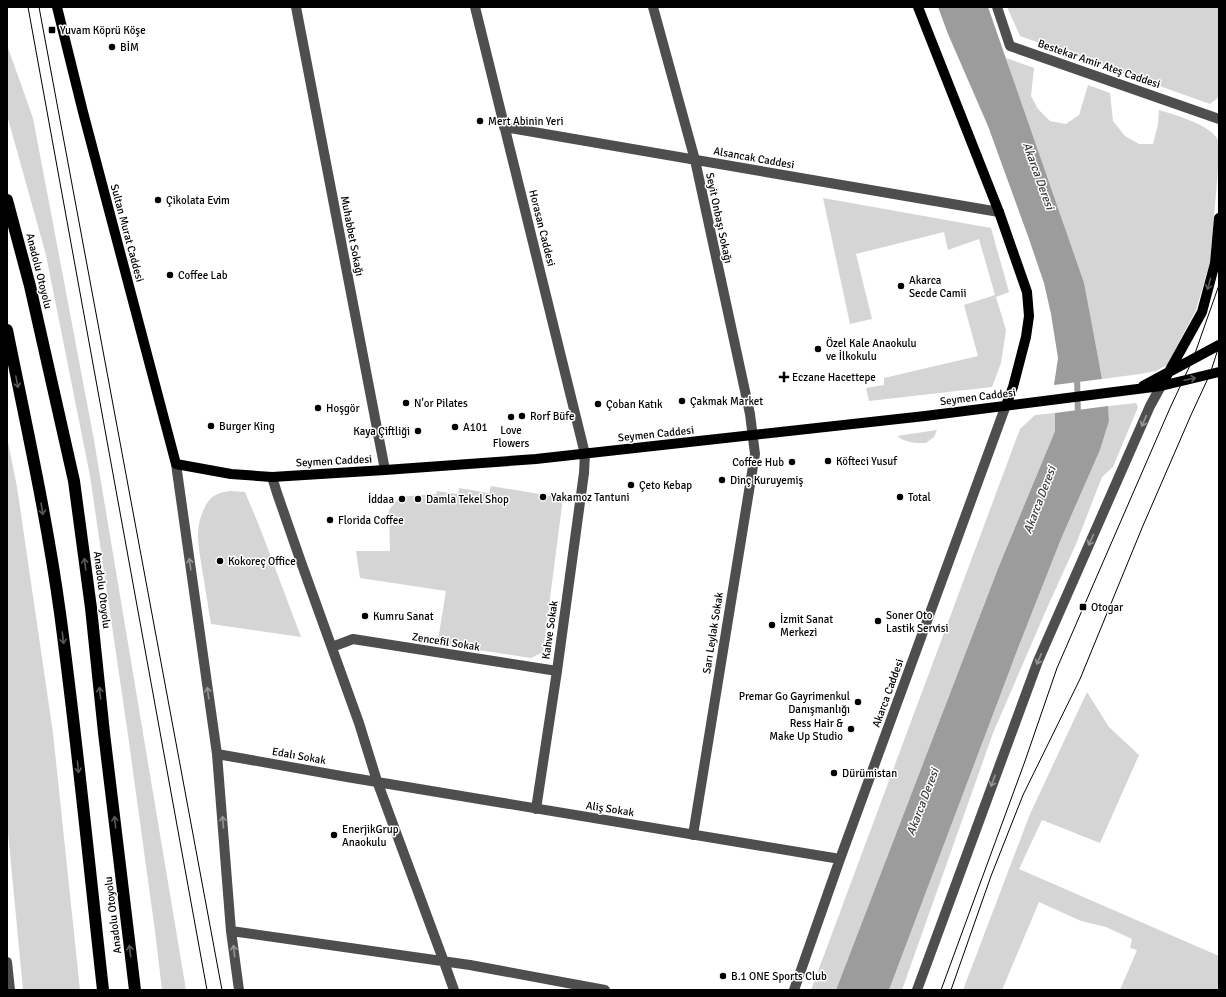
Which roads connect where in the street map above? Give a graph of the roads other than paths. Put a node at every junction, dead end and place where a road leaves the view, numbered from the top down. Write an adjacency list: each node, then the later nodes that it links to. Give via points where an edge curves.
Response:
1 (57, 7): 22 (main road, Sultan Murat Caddesi, via 82,112)
2 (296, 7): 23 (street, Muhabbet Sokağı)
3 (475, 7): 8 (street, Horasan Caddesi)
4 (653, 7): 9 (street, Seyit Onbaşı Sokağı)
5 (918, 7): 11 (main road)
6 (997, 7): 7 (street, Bestekar Amir Ateş Caddesi, via 1010,46)
7 (1219, 119)
8 (504, 127): 9 (street, Alsancak Caddesi); 21 (street, Horasan Caddesi)
9 (694, 160): 11 (street, Alsancak Caddesi); 20 (street, Seyit Onbaşı Sokağı)
10 (7, 200): 37 (highway, Anadolu Otoyolu, one-way to 10, via 74,481 30,286)
11 (999, 212): 19 (main road, via 1028,292 1026,337)
12 (1219, 218): 15 (main road, one-way to 15, via 1215,263 1202,312)
13 (7, 330): 36 (highway, Anadolu Otoyolu, one-way to 36, via 60,612)
14 (1219, 345): 15 (main road, Seymen Caddesi)
15 (1169, 372): 17 (main road); 18 (main road, Seymen Caddesi)
16 (1219, 372): 17 (main road, Seymen Caddesi, one-way to 16)
17 (1161, 386): 18 (main road, Seymen Caddesi); 42 (street, one-way to 42, via 1151,403 1038,661)
18 (1138, 389): 19 (main road, Seymen Caddesi)
19 (1006, 406): 20 (main road, Seymen Caddesi); 31 (street, Akarca Caddesi)
20 (753, 436): 21 (main road, Seymen Caddesi); 30 (street, Sarı Leylak Sokak, via 755,454)
21 (585, 454): 23 (main road, Seymen Caddesi); 26 (street, Kahve Sokak)
22 (176, 464): 24 (main road, Seymen Caddesi, via 231,474); 27 (street, one-way to 22)
23 (385, 470): 24 (main road, Seymen Caddesi)
24 (272, 477): 25 (street)
25 (332, 647): 26 (street, Zencefil Sokak, via 352,639); 28 (street)
26 (557, 671): 29 (street, Kahve Sokak)
27 (217, 754): 28 (street, Edalı Sokak); 32 (street, one-way to 27)
28 (377, 782): 29 (street, Aliş Sokak); 34 (street)
29 (536, 809): 30 (street, Aliş Sokak)
30 (693, 835): 31 (street, Aliş Sokak)
31 (840, 859): 41 (street, Akarca Caddesi)
32 (231, 931): 34 (street); 38 (street, one-way to 32)
33 (7, 962): 35 (street)
34 (444, 962): 39 (street); 40 (street)
35 (10, 990)
36 (103, 990)
37 (135, 990)
38 (239, 990)
39 (454, 990)
40 (605, 990)
41 (794, 990)
42 (917, 990)

